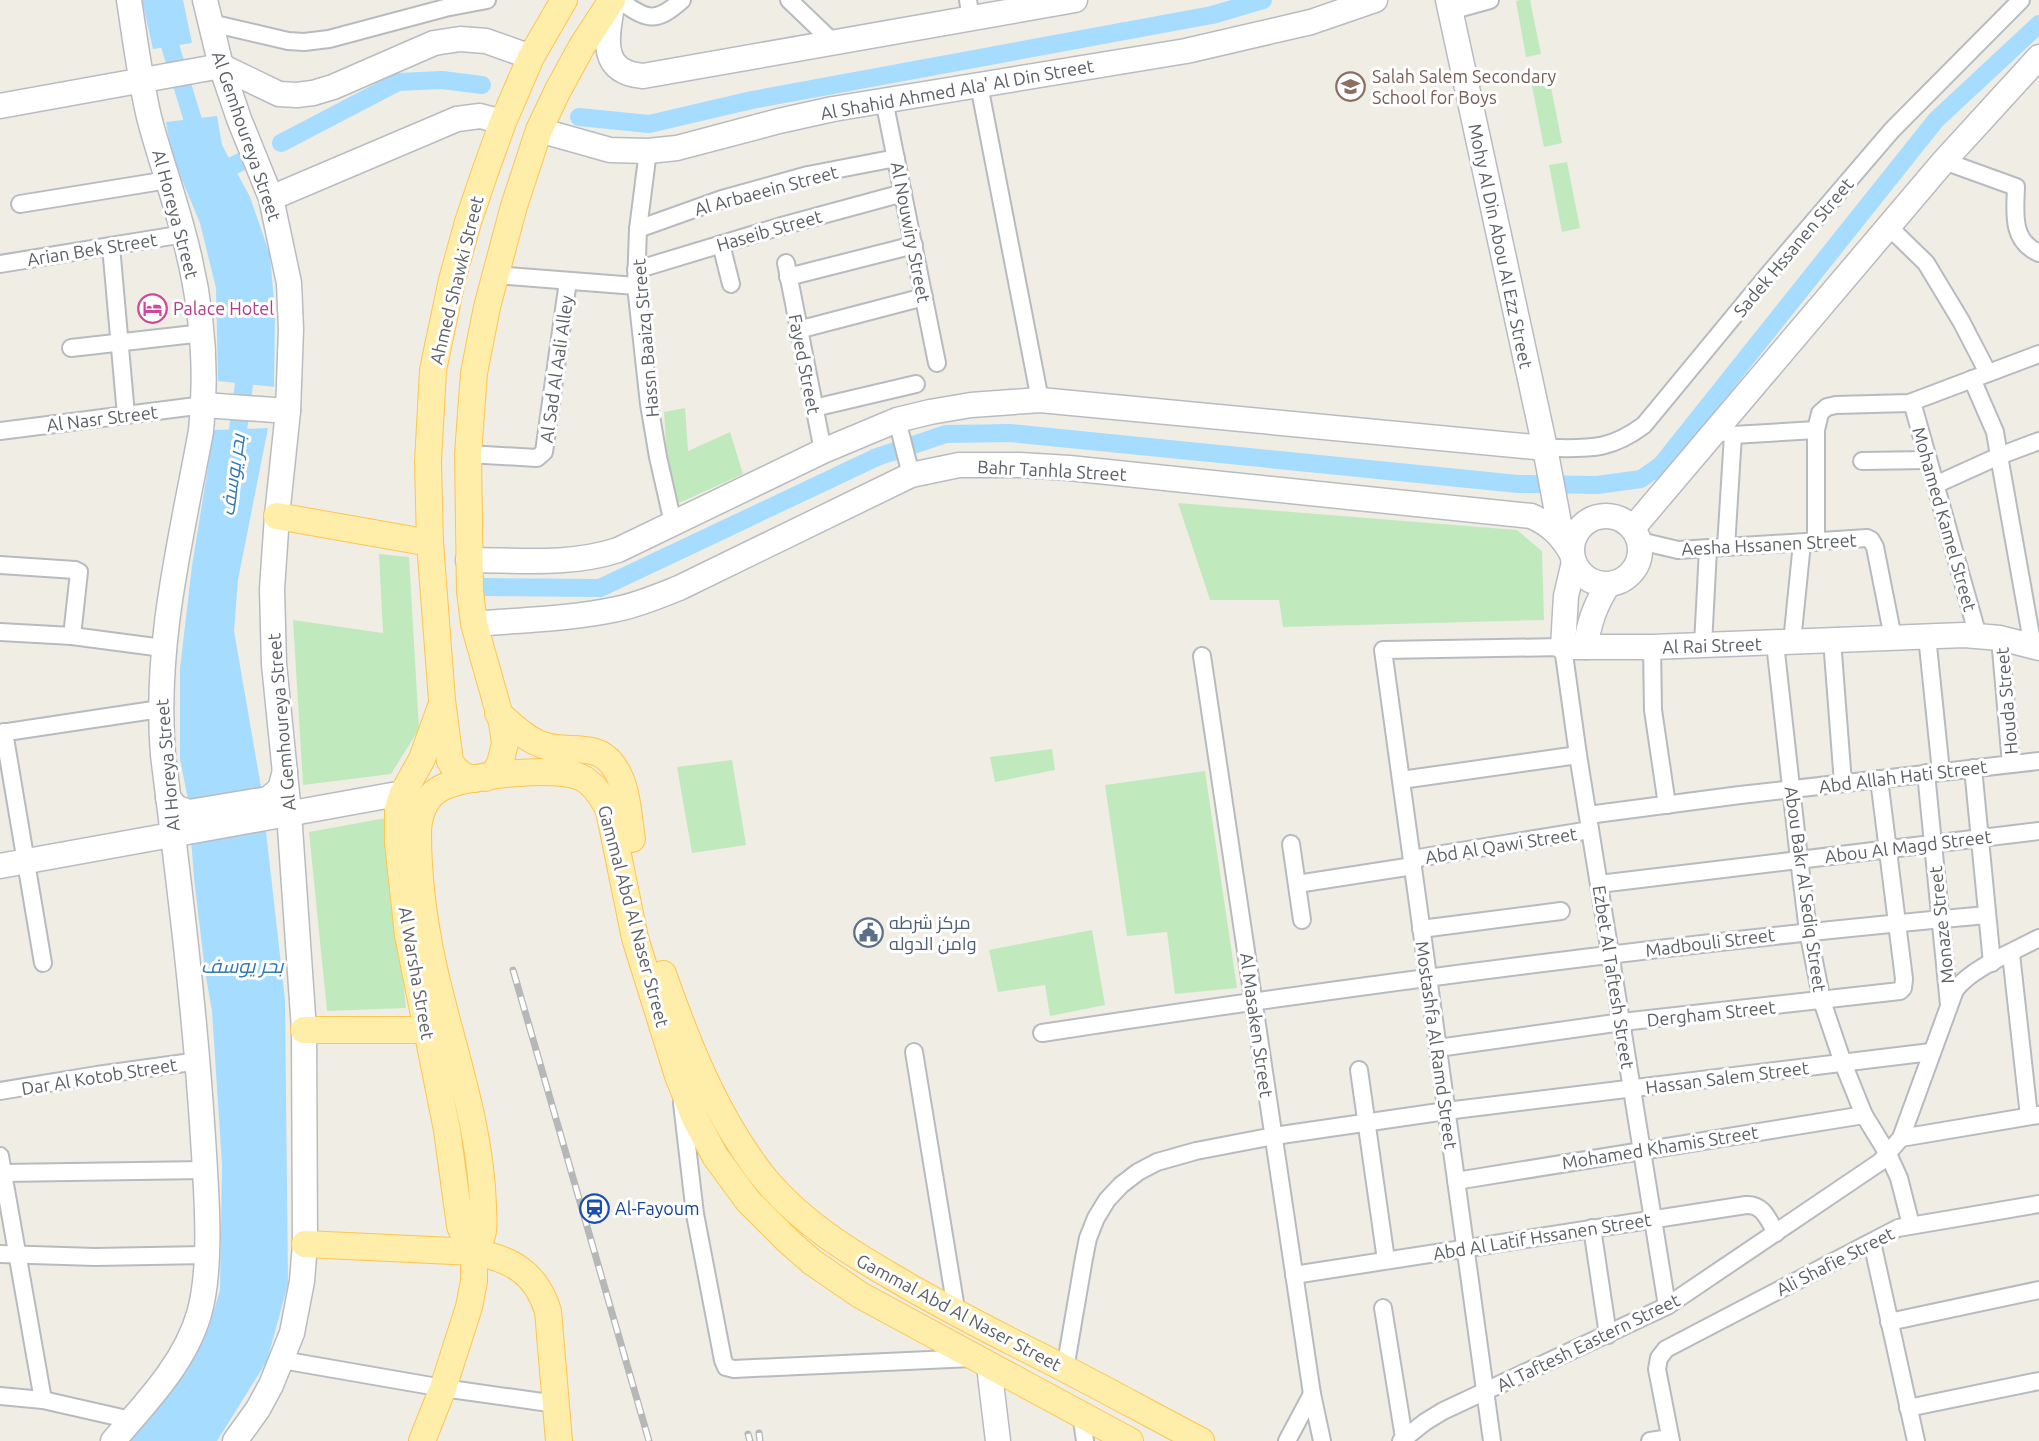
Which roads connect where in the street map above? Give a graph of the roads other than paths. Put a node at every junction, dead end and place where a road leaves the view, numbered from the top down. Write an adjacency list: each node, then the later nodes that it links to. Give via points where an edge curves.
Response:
1 (129, 0): 19 (street, Al Horeya Street)
2 (487, 0): 14 (street, via 304,42 288,41)
3 (564, 0): 16 (main road, Ahmed Shawki Street)
4 (613, 0): 15 (street, via 608,50 617,66 633,75); 24 (main road, Ahmed Shawki Street, via 562,83)
5 (619, 0): 6 (street, via 639,14 654,17)
6 (682, 0)
7 (789, 0): 15 (street)
8 (1375, 0): 20 (street, Al Shahid Ahmed Ala' Al Din Street, via 1311,22 1186,51)
9 (1490, 0): 12 (street)
10 (2021, 0): 72 (street, Sadek Hssanen Street, via 1892,130 1644,425 1610,445)
11 (1067, 1): 13 (street)
12 (1449, 5): 72 (street, Mohy Al Din Abou Al Ezz Street)
13 (970, 10): 15 (street)
14 (208, 11): 17 (street, Al Gemhoureya Street)
15 (835, 44)
16 (531, 57): 17 (street, via 486,41 434,43 333,87 297,95 272,91); 23 (main road, Ahmed Shawki Street)
17 (221, 66): 19 (street); 30 (street, Al Gemhoureya Street)
18 (2034, 68): 27 (street)
19 (141, 82): 22 (street); 28 (street, Al Horeya Street)
20 (979, 85): 21 (street, Al Shahid Ahmed Ala' Al Din Street); 58 (street)
21 (884, 100): 25 (street, Al Shahid Ahmed Ala' Al Din Street, via 779,121 677,148); 26 (street, Al Nouwiry Street)
22 (0, 106)
23 (503, 122): 30 (street, via 480,116 457,119); 45 (main road, Ahmed Shawki Street, via 468,222)
24 (539, 130): 25 (street, Al Shahid Ahmed Ala' Al Din Street, via 610,150); 40 (main road, Ahmed Shawki Street)
25 (648, 151): 33 (street, Hassn Baaizq Street)
26 (896, 158): 29 (street, Al Nouwiry Street); 33 (street, Al Arbaeein Street, via 808,175 722,199)
27 (1944, 161): 32 (street); 38 (street, via 2016,188 2016,228 2022,241)
28 (168, 180): 31 (street); 34 (street, Al Horeya Street)
29 (903, 193): 35 (street, Haseib Street); 36 (street, Al Nouwiry Street)
30 (271, 198): 62 (street, Al Gemhoureya Street, via 289,283)
31 (20, 204)
32 (1888, 226): 55 (street, via 1926,263); 67 (street)
33 (638, 229): 41 (street, Hassn Baaizq Street)
34 (184, 234): 37 (street, Arian Bek Street); 47 (street, Al Horeya Street)
35 (721, 244): 41 (street, Haseib Street); 43 (street)
36 (914, 245): 44 (street, Al Nouwiry Street); 46 (street, Fayed Street, via 787,270)
37 (111, 246): 39 (street, Arian Bek Street); 49 (street)
38 (2038, 256)
39 (0, 264)
40 (496, 275): 42 (street); 48 (main road, Ahmed Shawki Street)
41 (636, 278): 42 (street); 81 (street, Hassn Baaizq Street, via 649,404)
42 (568, 281): 70 (street, Al Sad Al Aali Alley, via 544,452 537,458)
43 (731, 284)
44 (924, 297): 46 (street); 52 (street, Al Nouwiry Street)
45 (441, 330): 48 (main road, via 446,340 456,346 469,347); 53 (main road, Ahmed Shawki Street)
46 (798, 330): 61 (street, Fayed Street)
47 (203, 333): 49 (street); 60 (street, Al Horeya Street)
48 (480, 340): 54 (main road, Ahmed Shawki Street)
49 (120, 342): 50 (street); 63 (street)
50 (71, 348)
51 (2039, 354): 55 (street)
52 (937, 363)
53 (433, 370): 54 (main road, via 442,362 454,360 466,364); 83 (main road, Ahmed Shawki Street, via 428,462)
54 (474, 373): 70 (main road, Ahmed Shawki Street)
55 (1988, 373): 56 (street)
56 (1972, 379): 59 (street); 71 (street, via 1995,432)
57 (916, 384): 61 (street)
58 (1040, 400): 64 (street, via 930,412); 72 (street)
59 (1912, 402): 65 (street, via 1827,407 1820,413); 73 (street, Mohamed Kamel Street)
60 (204, 405): 62 (street); 63 (street, Al Nasr Street); 103 (street, Al Horeya Street)
61 (814, 408): 69 (street, Fayed Street)
62 (288, 411): 78 (street, Al Gemhoureya Street)
63 (126, 415): 66 (street, Al Nasr Street)
64 (899, 428): 69 (street); 75 (street)
65 (1816, 430): 67 (street); 84 (street, Abou Bakr Al Sediq Street)
66 (0, 431)
67 (1725, 432): 82 (street); 85 (street)
68 (2038, 446): 71 (street)
69 (823, 452): 81 (street)
70 (468, 454): 88 (main road, Ahmed Shawki Street)
71 (2000, 456): 76 (street); 102 (street)
72 (1547, 458): 77 (street, Mohy Al Din Abou Al Ezz Street)
73 (1928, 460): 74 (street); 76 (street, Mohamed Kamel Street)
74 (1862, 461)
75 (910, 469): 79 (street, Bahr Tanhla Street, via 958,465 1081,469); 91 (street, Bahr Tanhla Street, via 679,588 642,602 588,614)
76 (1935, 485): 95 (street, Mohamed Kamel Street)
77 (1554, 493): 79 (street); 80 (street, via 1574,511); 87 (street, Mohy Al Din Abou Al Ezz Street, via 1559,523)
78 (277, 516): 83 (main road); 115 (street, Al Gemhoureya Street, via 272,617)
79 (1531, 516): 87 (street, Bahr Tanhla Street, via 1558,533)
80 (1601, 516): 82 (street, via 1624,520); 87 (street, via 1580,528 1574,538)
81 (673, 523): 88 (street, via 598,556 564,561)
82 (1636, 534): 86 (street, Aesha Hssanen Street, via 1673,550); 90 (street, via 1641,551 1634,571)
83 (430, 543): 106 (main road, Ahmed Shawki Street)
84 (1809, 543): 85 (street, Aesha Hssanen Street); 96 (street, Aesha Hssanen Street, via 1867,538 1873,543); 98 (street, Abou Bakr Al Sediq Street)
85 (1726, 547): 86 (street, Aesha Hssanen Street)
86 (1708, 549): 99 (street)
87 (1573, 556): 90 (street, via 1579,572 1587,579); 100 (street, via 1566,596)
88 (468, 560): 91 (main road, Ahmed Shawki Street)
89 (0, 565): 93 (street, via 80,572)
90 (1608, 585): 100 (street, via 1588,628)
91 (474, 624): 108 (main road, Ahmed Shawki Street)
92 (0, 632): 93 (street)
93 (72, 636): 103 (street)
94 (1927, 636): 95 (street, Al Rai Street); 96 (street, Al Rai Street); 116 (street, Monaze Street)
95 (1989, 637): 102 (street, Al Rai Street); 113 (street, Houda Street)
96 (1893, 638): 97 (street, Al Rai Street)
97 (1832, 640): 98 (street, Al Rai Street); 121 (street)
98 (1783, 643): 99 (street, Al Rai Street); 122 (street, Abou Bakr Al Sediq Street)
99 (1703, 645): 101 (street, Al Rai Street)
100 (1574, 647): 101 (street, Al Rai Street); 104 (street, Al Rai Street); 110 (street, Ezbet Al Taftesh Street)
101 (1652, 647): 125 (street, via 1655,731)
102 (2036, 647)
103 (163, 648): 107 (street, Al Horeya Street)
104 (1383, 650): 120 (street, Mostashfa Al Ramd Street)
105 (1202, 656): 153 (street, Al Masaken Street)
106 (442, 700): 117 (main road, Ahmed Shawki Street, via 450,761 461,774); 123 (main road, Al Warsha Street, via 422,759)
107 (160, 709): 109 (street); 124 (street, Al Horeya Street)
108 (498, 713): 112 (main road, via 530,740 545,747 597,752); 117 (main road, Ahmed Shawki Street, via 505,733 503,754 494,773)
109 (2, 733): 135 (street)
110 (1578, 755): 120 (street); 127 (street, Ezbet Al Taftesh Street)
111 (2039, 760): 113 (street, Abd Allah Hati Street)
112 (612, 764): 119 (main road); 197 (main road, Gammal Abd Al Naser Street, via 624,790 652,946 689,1043 736,1135 766,1180 814,1225 853,1255)
113 (2011, 764): 114 (street, Abd Allah Hati Street)
114 (1973, 768): 116 (street, Abd Allah Hati Street); 130 (street)
115 (285, 770): 124 (street, via 280,789 268,799 189,812 177,808); 126 (street, Al Gemhoureya Street)
116 (1933, 773): 118 (street, Abd Allah Hati Street); 132 (street, Monaze Street)
117 (481, 778): 119 (main road, via 558,772); 189 (main road, Al Warsha Street, via 453,782 437,790 423,808 417,830 426,926 477,1141 483,1232)
118 (1879, 779): 121 (street, Abd Allah Hati Street); 133 (street)
119 (588, 780): 166 (main road, Gammal Abd Al Naser Street, via 609,811 635,938)
120 (1401, 780): 136 (street, Mostashfa Al Ramd Street)
121 (1843, 783): 122 (street, Abd Allah Hati Street)
122 (1791, 789): 125 (street, Abd Allah Hati Street); 134 (street, Abou Bakr Al Sediq Street)
123 (402, 793): 126 (street); 157 (main road, Al Warsha Street, via 397,824 403,897)
124 (168, 798): 129 (street, Al Horeya Street)
125 (1667, 804): 127 (street, Abd Allah Hati Street)
126 (289, 813): 129 (street); 158 (street, Al Gemhoureya Street)
127 (1589, 823): 136 (street, Abd Al Qawi Street); 139 (street, Ezbet Al Taftesh Street)
128 (2039, 831): 130 (street, Abou Al Magd Street)
129 (173, 836): 135 (street); 163 (street, Al Horeya Street)
130 (1980, 838): 132 (street, Abou Al Magd Street); 141 (street)
131 (1291, 844): 138 (street)
132 (1933, 844): 133 (street, Abou Al Magd Street); 142 (street, Monaze Street)
133 (1887, 850): 134 (street, Abou Al Magd Street); 144 (street)
134 (1798, 859): 139 (street, Abou Al Magd Street); 146 (street, Abou Bakr Al Sediq Street)
135 (26, 862): 137 (street); 150 (street)
136 (1412, 862): 138 (street, Abd Al Qawi Street); 145 (street, Mostashfa Al Ramd Street)
137 (0, 866)
138 (1297, 884): 143 (street)
139 (1599, 884): 148 (street, Ezbet Al Taftesh Street)
140 (1561, 911): 145 (street)
141 (1987, 915): 142 (street, Madbouli Street); 151 (street)
142 (1940, 919): 144 (street, Madbouli Street); 155 (street, Monaze Street)
143 (1302, 920)
144 (1896, 923): 146 (street, Madbouli Street); 154 (street, Dergham Street, via 1903,988)
145 (1421, 929): 152 (street, Mostashfa Al Ramd Street)
146 (1808, 931): 148 (street, Madbouli Street); 154 (street, Abou Bakr Al Sediq Street)
147 (2039, 938): 149 (street, Al Taftesh Eastern Street)
148 (1611, 953): 152 (street, Madbouli Street); 156 (street, Ezbet Al Taftesh Street)
149 (2011, 954): 151 (street, Al Taftesh Eastern Street); 171 (street)
150 (43, 963)
151 (1992, 963): 155 (street, Al Taftesh Eastern Street, via 1962,982)
152 (1428, 979): 153 (street, Madbouli Street); 160 (street, Mostashfa Al Ramd Street)
153 (1254, 1001): 159 (street, Madbouli Street); 173 (street, Al Masaken Street)
154 (1822, 1001): 156 (street, Dergham Street); 164 (street, Abou Bakr Al Sediq Street)
155 (1949, 1005): 162 (street, Al Taftesh Eastern Street)
156 (1622, 1022): 160 (street, Dergham Street); 167 (street, Ezbet Al Taftesh Street)
157 (426, 1029): 158 (main road); 189 (main road, Al Warsha Street, via 447,1130 460,1226)
158 (304, 1030): 187 (street, Al Gemhoureya Street)
159 (1042, 1033)
160 (1438, 1048): 169 (street, Mostashfa Al Ramd Street)
161 (914, 1052): 197 (street)
162 (1931, 1052): 164 (street, Hassan Salem Street); 174 (street, Al Taftesh Eastern Street)
163 (199, 1060): 168 (street, Dar Al Kotob Street); 178 (street, Al Horeya Street)
164 (1843, 1063): 167 (street, Hassan Salem Street); 170 (street, Abou Bakr Al Sediq Street)
165 (1359, 1070): 172 (street)
166 (678, 1076): 201 (main road, Gammal Abd Al Naser Street, via 715,1155 748,1201 788,1241 860,1295); 201 (street, via 695,1214 726,1367)
167 (1633, 1088): 169 (street, Hassan Salem Street); 175 (street, Ezbet Al Taftesh Street)
168 (0, 1091)
169 (1446, 1111): 172 (street, Hassan Salem Street); 180 (street, Mostashfa Al Ramd Street)
170 (1864, 1115): 175 (street, Mohamed Khamis Street); 176 (street, Abou Bakr Al Sediq Street)
171 (2034, 1116): 174 (street)
172 (1366, 1123): 173 (street, Hassan Salem Street); 192 (street)
173 (1274, 1136): 193 (street, Al Masaken Street); 202 (street, Hassan Salem Street, via 1157,1162 1107,1200 1088,1238)
174 (1901, 1138): 176 (street, Al Taftesh Eastern Street)
175 (1642, 1150): 180 (street, Mohamed Khamis Street); 182 (street, Ezbet Al Taftesh Street)
176 (1888, 1154): 183 (street, Abou Bakr Al Sediq Street, via 1899,1178); 185 (street, Al Taftesh Eastern Street)
177 (0, 1156): 179 (street)
178 (205, 1170): 179 (street); 191 (street, Al Horeya Street)
179 (3, 1173): 190 (street)
180 (1456, 1181): 188 (street, Mostashfa Al Ramd Street)
181 (2039, 1204): 183 (street, Ali Shafie Street)
182 (1653, 1219): 184 (street, Abd Al Latif Hssanen Street); 185 (street, Abd Al Latif Hssanen Street, via 1750,1204 1762,1209); 195 (street, Ezbet Al Taftesh Street)
183 (1911, 1225): 186 (street, Ali Shafie Street)
184 (1592, 1228): 188 (street, Abd Al Latif Hssanen Street); 199 (street)
185 (1776, 1233): 195 (street, Al Taftesh Eastern Street)
186 (1872, 1242): 198 (street); 214 (street, Ali Shafie Street, via 1666,1349 1657,1370)
187 (305, 1244): 189 (main road); 200 (street, Al Gemhoureya Street, via 298,1311)
188 (1466, 1248): 192 (street, Abd Al Latif Hssanen Street); 205 (street, Mostashfa Al Ramd Street)
189 (474, 1250): 204 (main road, Al Warsha Street, via 469,1307); 209 (main road, via 513,1264 528,1274 540,1291 549,1321)
190 (8, 1255): 191 (street); 208 (street)
191 (206, 1255): 212 (street, Al Horeya Street, via 204,1290 189,1338 176,1362)
192 (1386, 1260): 193 (street, Abd Al Latif Hssanen Street)
193 (1294, 1275): 206 (street, Al Masaken Street)
194 (2039, 1290): 198 (street)
195 (1667, 1306): 199 (street, Al Taftesh Eastern Street)
196 (1383, 1308): 215 (street)
197 (957, 1315): 202 (main road, Gammal Abd Al Naser Street)
198 (1889, 1322): 210 (street)
199 (1608, 1335): 205 (street, Al Taftesh Eastern Street)
200 (282, 1360): 204 (street); 213 (street, Al Gemhoureya Street)
201 (982, 1362): 211 (main road, Gammal Abd Al Naser Street); 219 (street)
202 (1065, 1369): 222 (main road, Gammal Abd Al Naser Street)
203 (2039, 1381): 210 (street)
204 (443, 1388): 209 (street); 217 (main road, Al Warsha Street)
205 (1485, 1392): 215 (street, Al Taftesh Eastern Street, via 1443,1411); 225 (street, Mostashfa Al Ramd Street)
206 (1312, 1394): 223 (street); 224 (street, Al Masaken Street)
207 (0, 1396): 208 (street)
208 (42, 1400): 212 (street)
209 (556, 1404): 218 (main road)
210 (1908, 1407): 227 (street)
211 (1081, 1413): 220 (street); 221 (main road, Gammal Abd Al Naser Street)
212 (131, 1420): 216 (street, Al Horeya Street)
213 (242, 1439)
214 (1670, 1439): 226 (street)
215 (1403, 1440)
216 (113, 1441)
217 (422, 1441)
218 (559, 1441)
219 (998, 1441)
220 (1085, 1441)
221 (1130, 1441)
222 (1201, 1441)
223 (1287, 1441)
224 (1322, 1441)
225 (1492, 1441)
226 (1650, 1441)
227 (1916, 1441)

